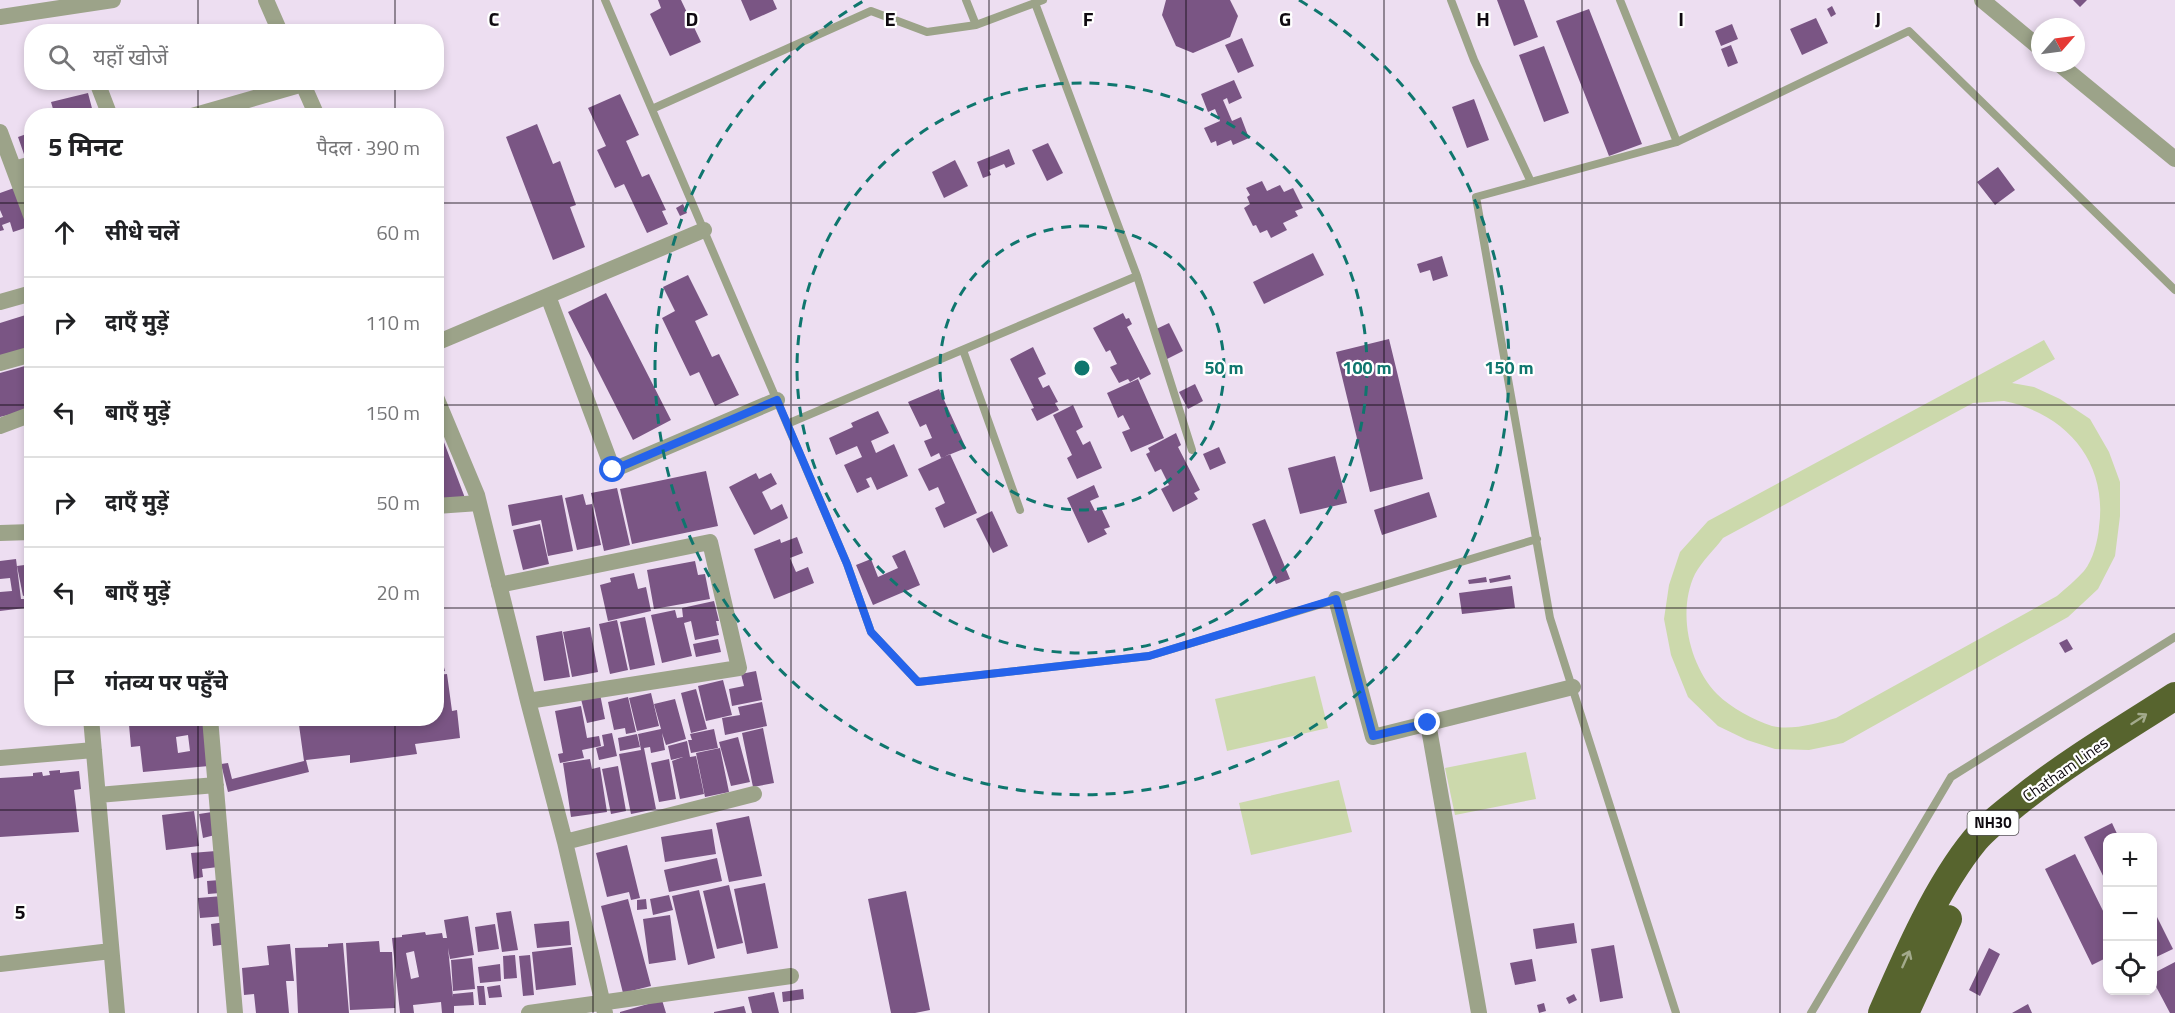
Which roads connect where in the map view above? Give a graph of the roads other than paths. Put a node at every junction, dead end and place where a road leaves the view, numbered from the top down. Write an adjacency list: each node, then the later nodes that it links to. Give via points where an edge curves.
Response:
1 (113, 0): 9 (street)
2 (266, 0): 10 (street)
3 (605, 0): 20 (lane)
4 (966, 0): 11 (lane)
5 (1450, 0): 26 (lane)
6 (1620, 0): 22 (lane)
7 (1982, 0): 12 (street)
8 (1039, 2): 11 (lane); 29 (lane)
9 (0, 17)
10 (276, 24)
11 (976, 25): 20 (lane, via 927,32 871,11)
12 (2031, 41)
13 (2069, 72): 23 (street)
14 (100, 90): 17 (street)
15 (282, 90): 18 (street)
16 (306, 90): 19 (street)
17 (107, 108)
18 (228, 108)
19 (314, 108)
20 (652, 109): 28 (lane)
21 (0, 132): 25 (street)
22 (1677, 142): 26 (lane); 30 (lane, via 1909,31)
23 (2175, 159)
24 (24, 166): 25 (street)
25 (14, 169): 27 (street)
26 (1531, 182): 49 (lane, via 1476,197)
27 (24, 196)
28 (704, 230): 32 (street); 38 (lane)
29 (1137, 276): 35 (lane); 43 (lane)
30 (2175, 290)
31 (24, 295): 33 (street)
32 (548, 296): 34 (street); 38 (street, via 613,470)
33 (0, 302)
34 (444, 340)
35 (963, 350): 41 (lane); 46 (lane)
36 (24, 356): 37 (street)
37 (0, 363)
38 (777, 400): 41 (lane)
39 (444, 416): 44 (street)
40 (24, 417): 42 (street)
41 (787, 424): 51 (lane, via 847,564 871,632 918,682 1149,656)
42 (0, 426)
43 (1192, 450)
44 (479, 503): 45 (street); 50 (street)
45 (444, 505)
46 (1020, 510)
47 (0, 532): 48 (street)
48 (24, 532)
49 (1537, 539): 51 (lane); 53 (lane, via 1551,618)
50 (499, 585): 55 (street); 55 (street, via 710,542 739,668)
51 (1336, 599): 57 (street, via 1373,736)
52 (2175, 636): 75 (lane, via 1951,777)
53 (1573, 687): 57 (street); 74 (lane)
54 (2175, 696): 76 (highway, Chatham Lines / NH30, one-way to 54, via 1924,923 1975,840 2046,780)
55 (528, 702): 65 (street)
56 (2175, 718): 77 (highway, Chatham Lines / NH30, via 2042,806 1992,850 1956,902)
57 (1428, 723): 73 (street)
58 (92, 726): 60 (street)
59 (211, 726): 62 (street)
60 (94, 750): 61 (street); 64 (street)
61 (0, 758)
62 (216, 785): 64 (street); 71 (street)
63 (754, 794): 65 (street)
64 (98, 795): 66 (street)
65 (565, 842): 69 (street)
66 (111, 951): 67 (street); 70 (street)
67 (0, 964)
68 (791, 976): 69 (street)
69 (603, 1007): 72 (street)
70 (117, 1013)
71 (236, 1013)
72 (529, 1013)
73 (1479, 1013)
74 (1676, 1013)
75 (1811, 1013)
76 (1882, 1013)
77 (1905, 1013)

